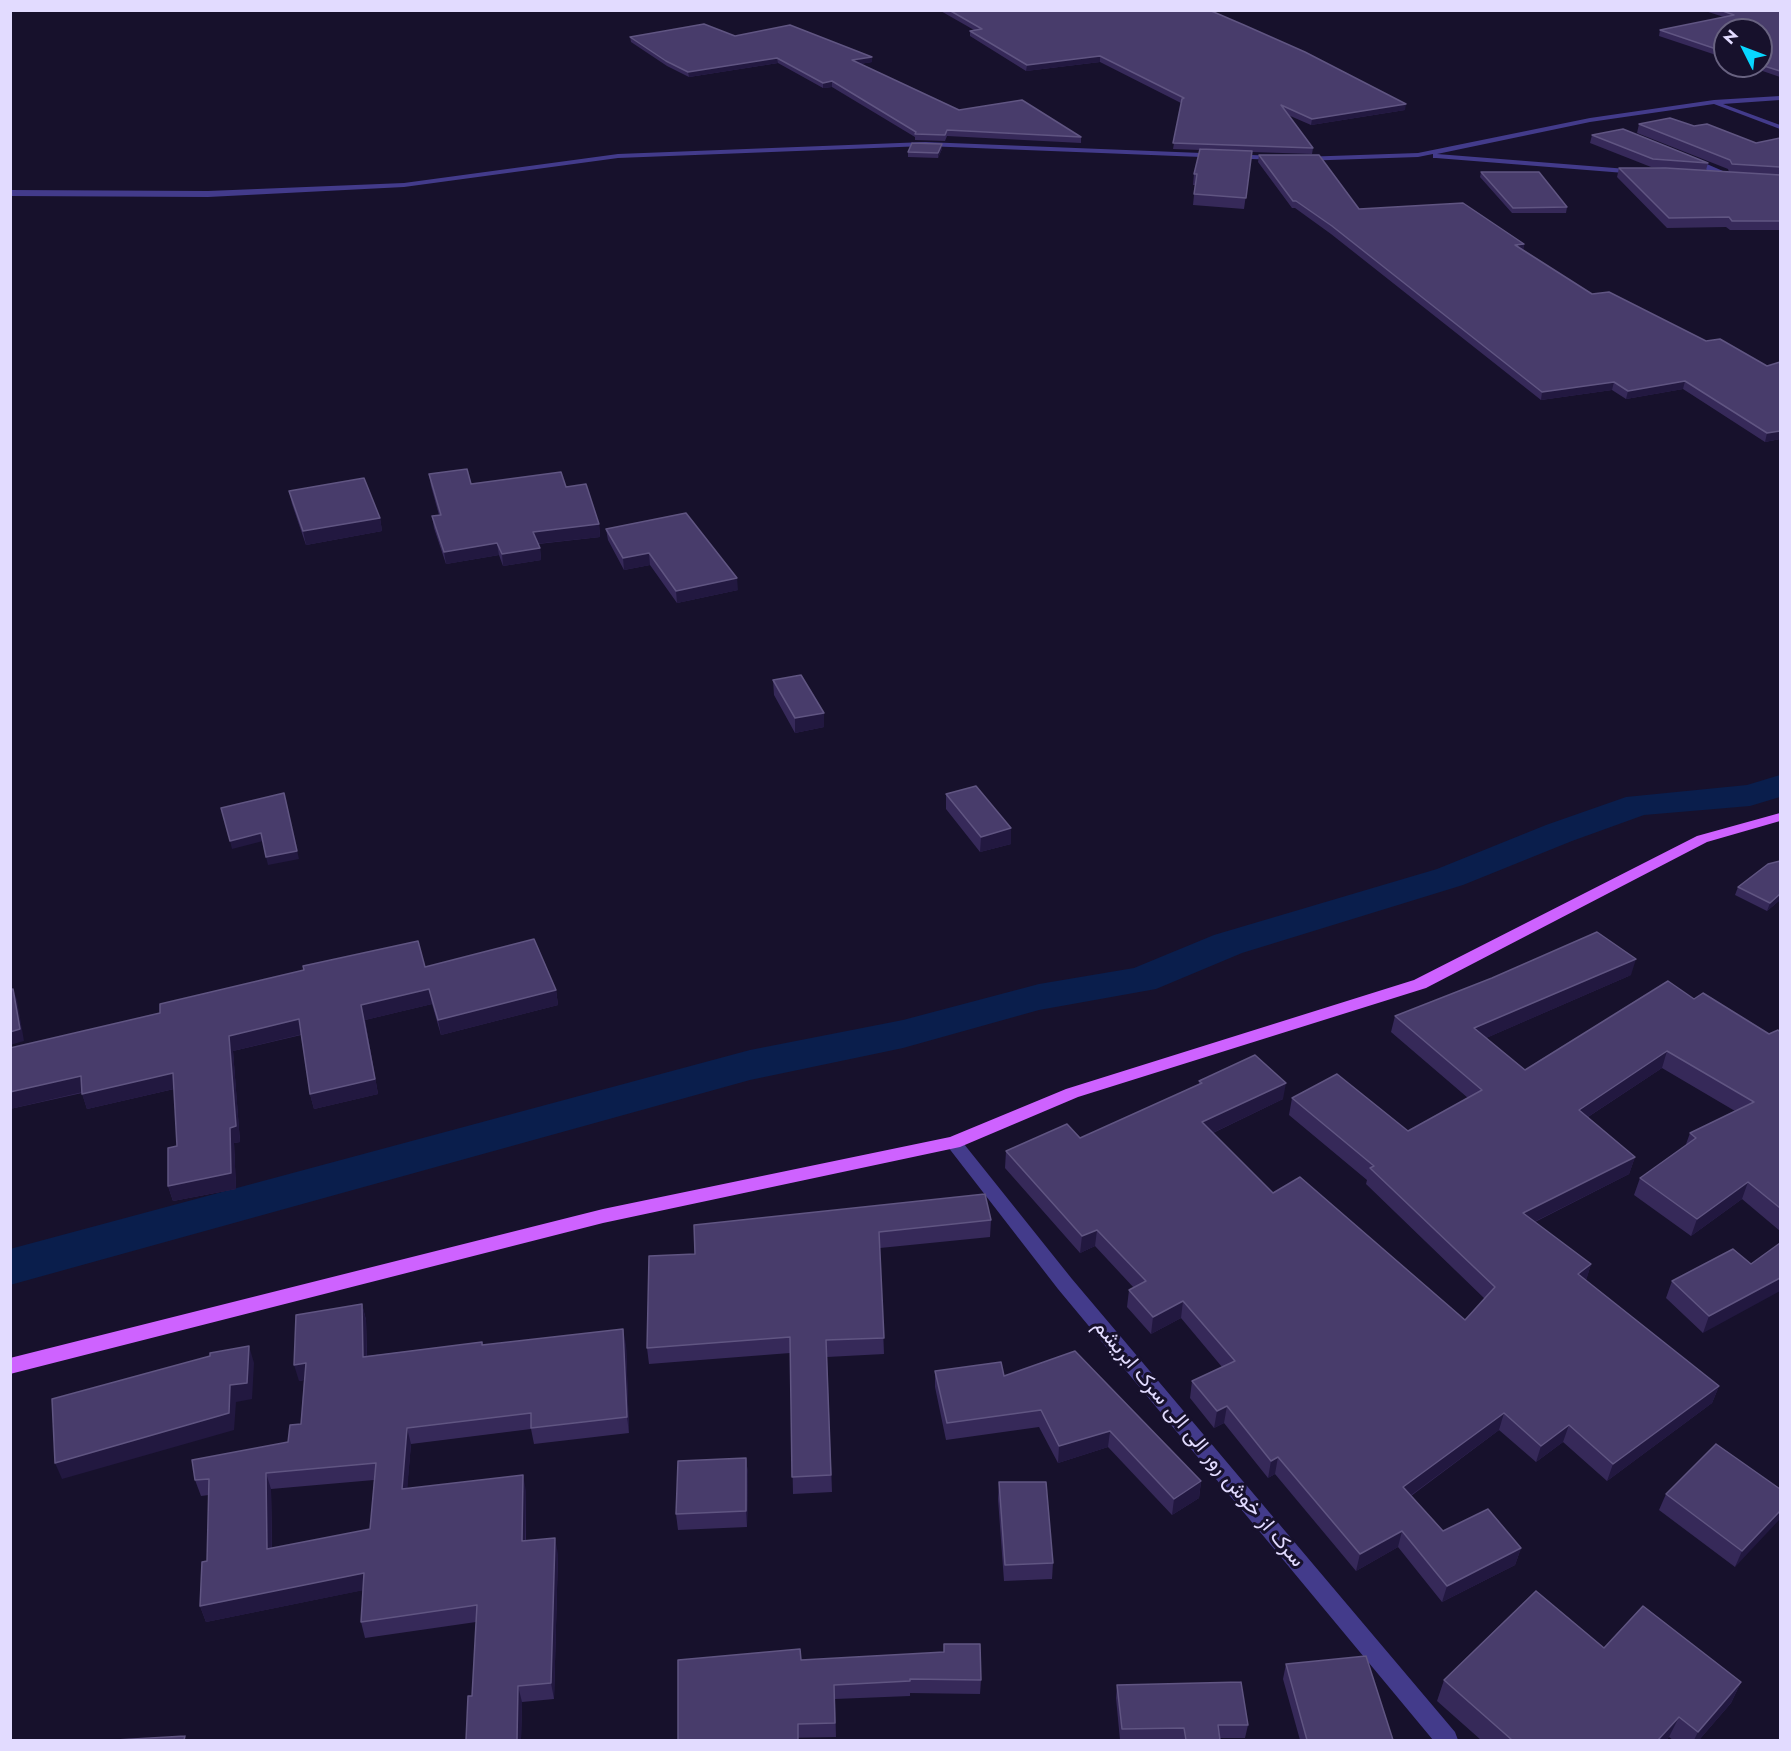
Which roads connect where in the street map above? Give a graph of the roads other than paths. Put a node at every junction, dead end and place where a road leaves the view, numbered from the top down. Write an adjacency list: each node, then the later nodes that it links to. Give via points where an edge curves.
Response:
1 (1780, 98): 2 (street)
2 (1713, 102): 3 (street); 4 (street)
3 (1590, 120): 5 (street); 6 (street)
4 (1780, 127)
5 (1611, 129)
6 (1418, 155): 9 (street); 10 (street)
7 (1685, 158): 12 (street)
8 (1283, 159): 14 (street, via 925,144 618,156 404,184 208,194)
9 (1295, 159)
10 (1645, 172)
11 (1704, 177): 12 (street)
12 (1738, 179): 13 (street)
13 (1749, 180)
14 (10, 193)
15 (1780, 817): 16 (main road, via 1702,839 1420,984 1072,1093)
16 (954, 1143): 17 (main road, via 603,1216); 18 (street, سرک از خوش رور الی الی سرک ابریشم, via 1073,1293)
17 (10, 1366)
18 (1447, 1740)

